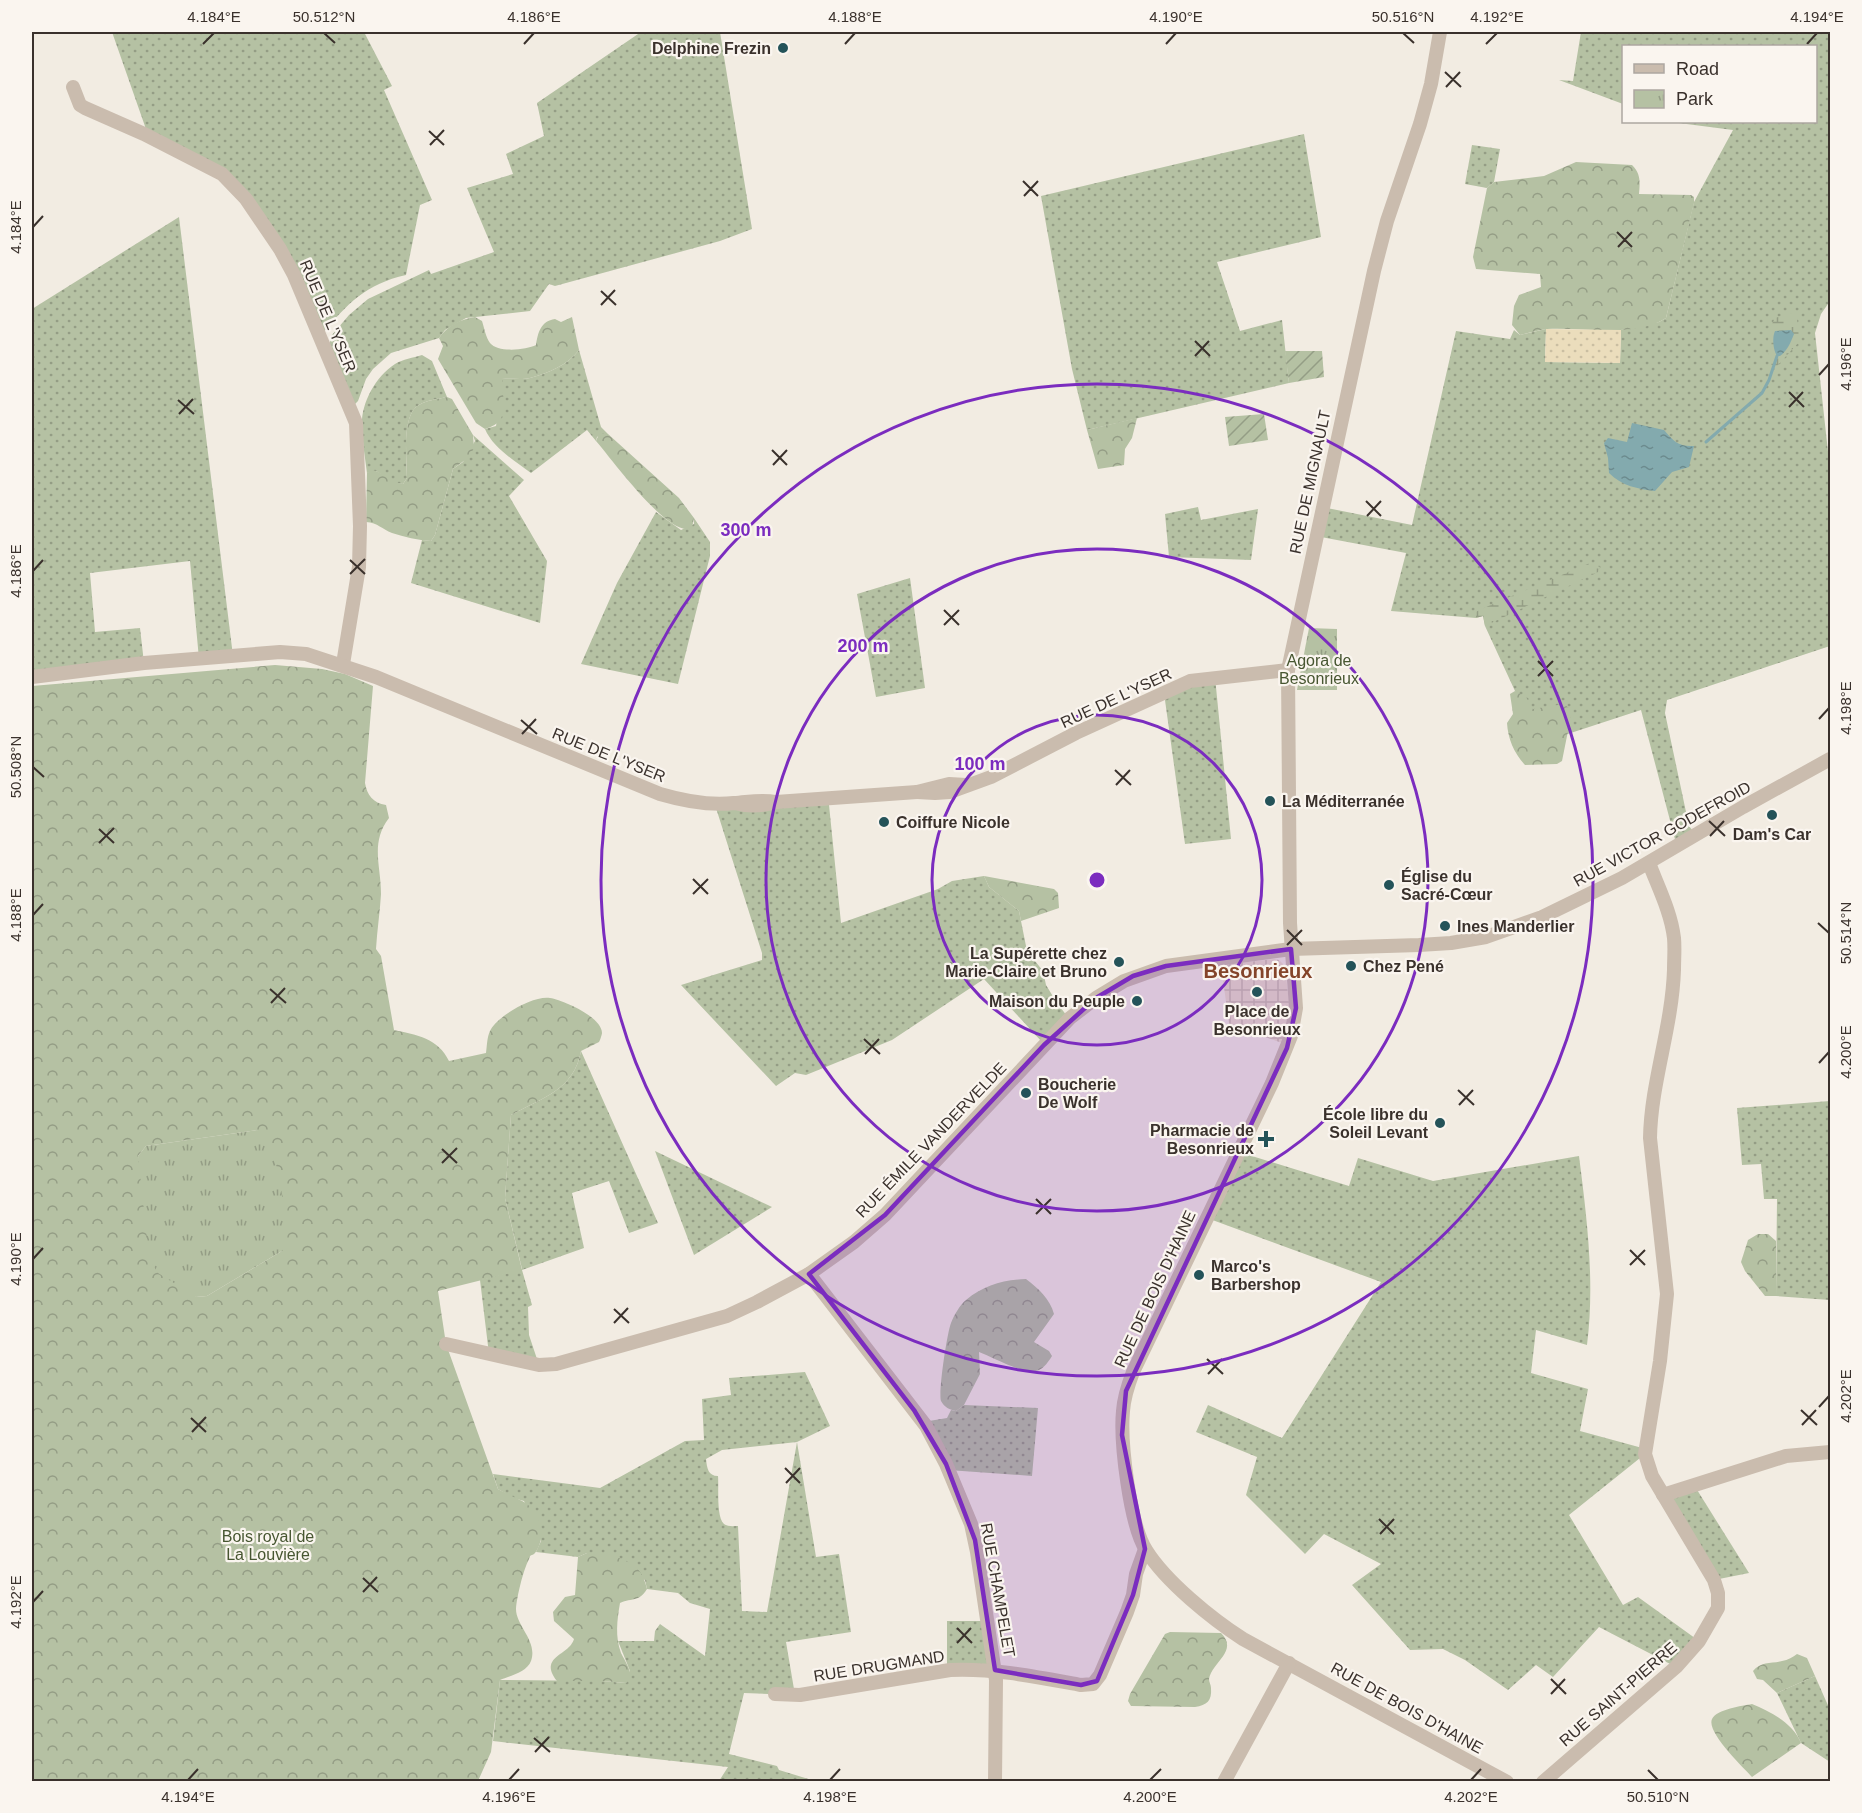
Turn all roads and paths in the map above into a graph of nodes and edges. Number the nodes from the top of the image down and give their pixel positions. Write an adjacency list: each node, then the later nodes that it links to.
1 (1440, 32): 4 (street, RUE DE MIGNAULT)
2 (73, 87): 3 (street, RUE DE L'YSER)
3 (343, 664): 4 (street, RUE DE L'YSER); 5 (street, RUE DE L'YSER)
4 (1288, 670): 8 (street, RUE DE MIGNAULT)
5 (32, 677)
6 (1830, 759): 7 (street, RUE VICTOR GODEFROID)
7 (1649, 863): 8 (street, RUE VICTOR GODEFROID); 12 (street, RUE SAINT-PIERRE)
8 (1291, 949): 9 (street, RUE ÉMILE VANDERVELDE); 13 (street, RUE DE BOIS D'HAINE)
9 (809, 1274): 10 (street, RUE ÉMILE VANDERVELDE); 15 (street, RUE CHAMPELET)
10 (446, 1344)
11 (1830, 1452): 12 (street)
12 (1663, 1495): 20 (street, RUE SAINT-PIERRE)
13 (1145, 1550): 14 (street, RUE DE BOIS D'HAINE); 15 (street, RUE DRUGMAND)
14 (1289, 1663): 18 (street); 19 (street, RUE DE BOIS D'HAINE)
15 (995, 1670): 16 (street, RUE DRUGMAND); 17 (street, RUE CHAMPELET)
16 (775, 1694)
17 (995, 1782)
18 (1224, 1782)
19 (1507, 1782)
20 (1543, 1782)

